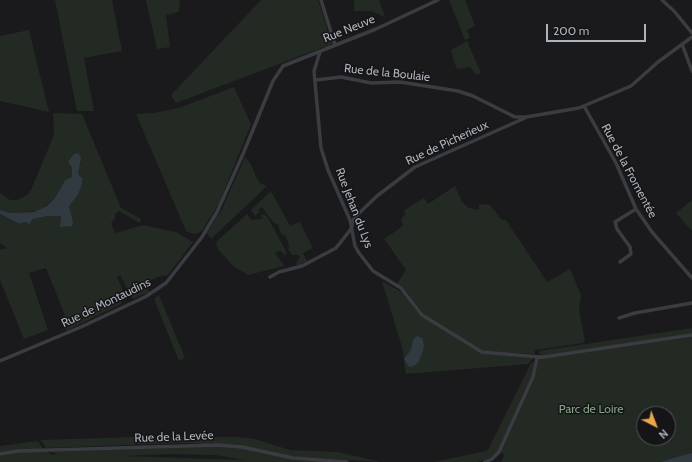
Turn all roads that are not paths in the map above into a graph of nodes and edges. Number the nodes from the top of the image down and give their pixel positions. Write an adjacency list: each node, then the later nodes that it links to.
1 (321, 0): 6 (street)
2 (438, 0): 6 (street, Rue Neuve)
3 (662, 0): 4 (street)
4 (692, 33)
5 (692, 37): 7 (street, Rue de la Boulaie)
6 (335, 44): 8 (street, Rue Neuve)
7 (682, 44): 9 (street); 11 (street, Rue de la Boulaie)
8 (320, 52): 10 (street, Rue Jehan du Lys); 17 (street, Rue Neuve)
9 (692, 71)
10 (316, 80): 12 (street, Rue de la Boulaie); 16 (street, Rue Jehan du Lys)
11 (584, 106): 13 (street, Rue de la Boulaie); 15 (street, Rue de la Fromentée)
12 (514, 116): 13 (street, Rue de la Boulaie); 14 (street)
13 (526, 117): 14 (street, Rue de Picherieux)
14 (514, 124): 16 (street, Rue de Picherieux)
15 (636, 209): 18 (street); 20 (street, Rue de la Fromentée)
16 (351, 229): 19 (street, Rue de Picherieux); 24 (street, Rue Jehan du Lys)
17 (202, 237): 25 (street, Rue de Montaudins)
18 (620, 262)
19 (270, 277)
20 (692, 278)
21 (692, 303): 22 (street)
22 (619, 318)
23 (692, 335): 24 (street, Rue Jehan du Lys)
24 (540, 357): 28 (street)
25 (0, 361)
26 (0, 454): 27 (street, Rue de la Levée)
27 (347, 462)
28 (485, 462)

